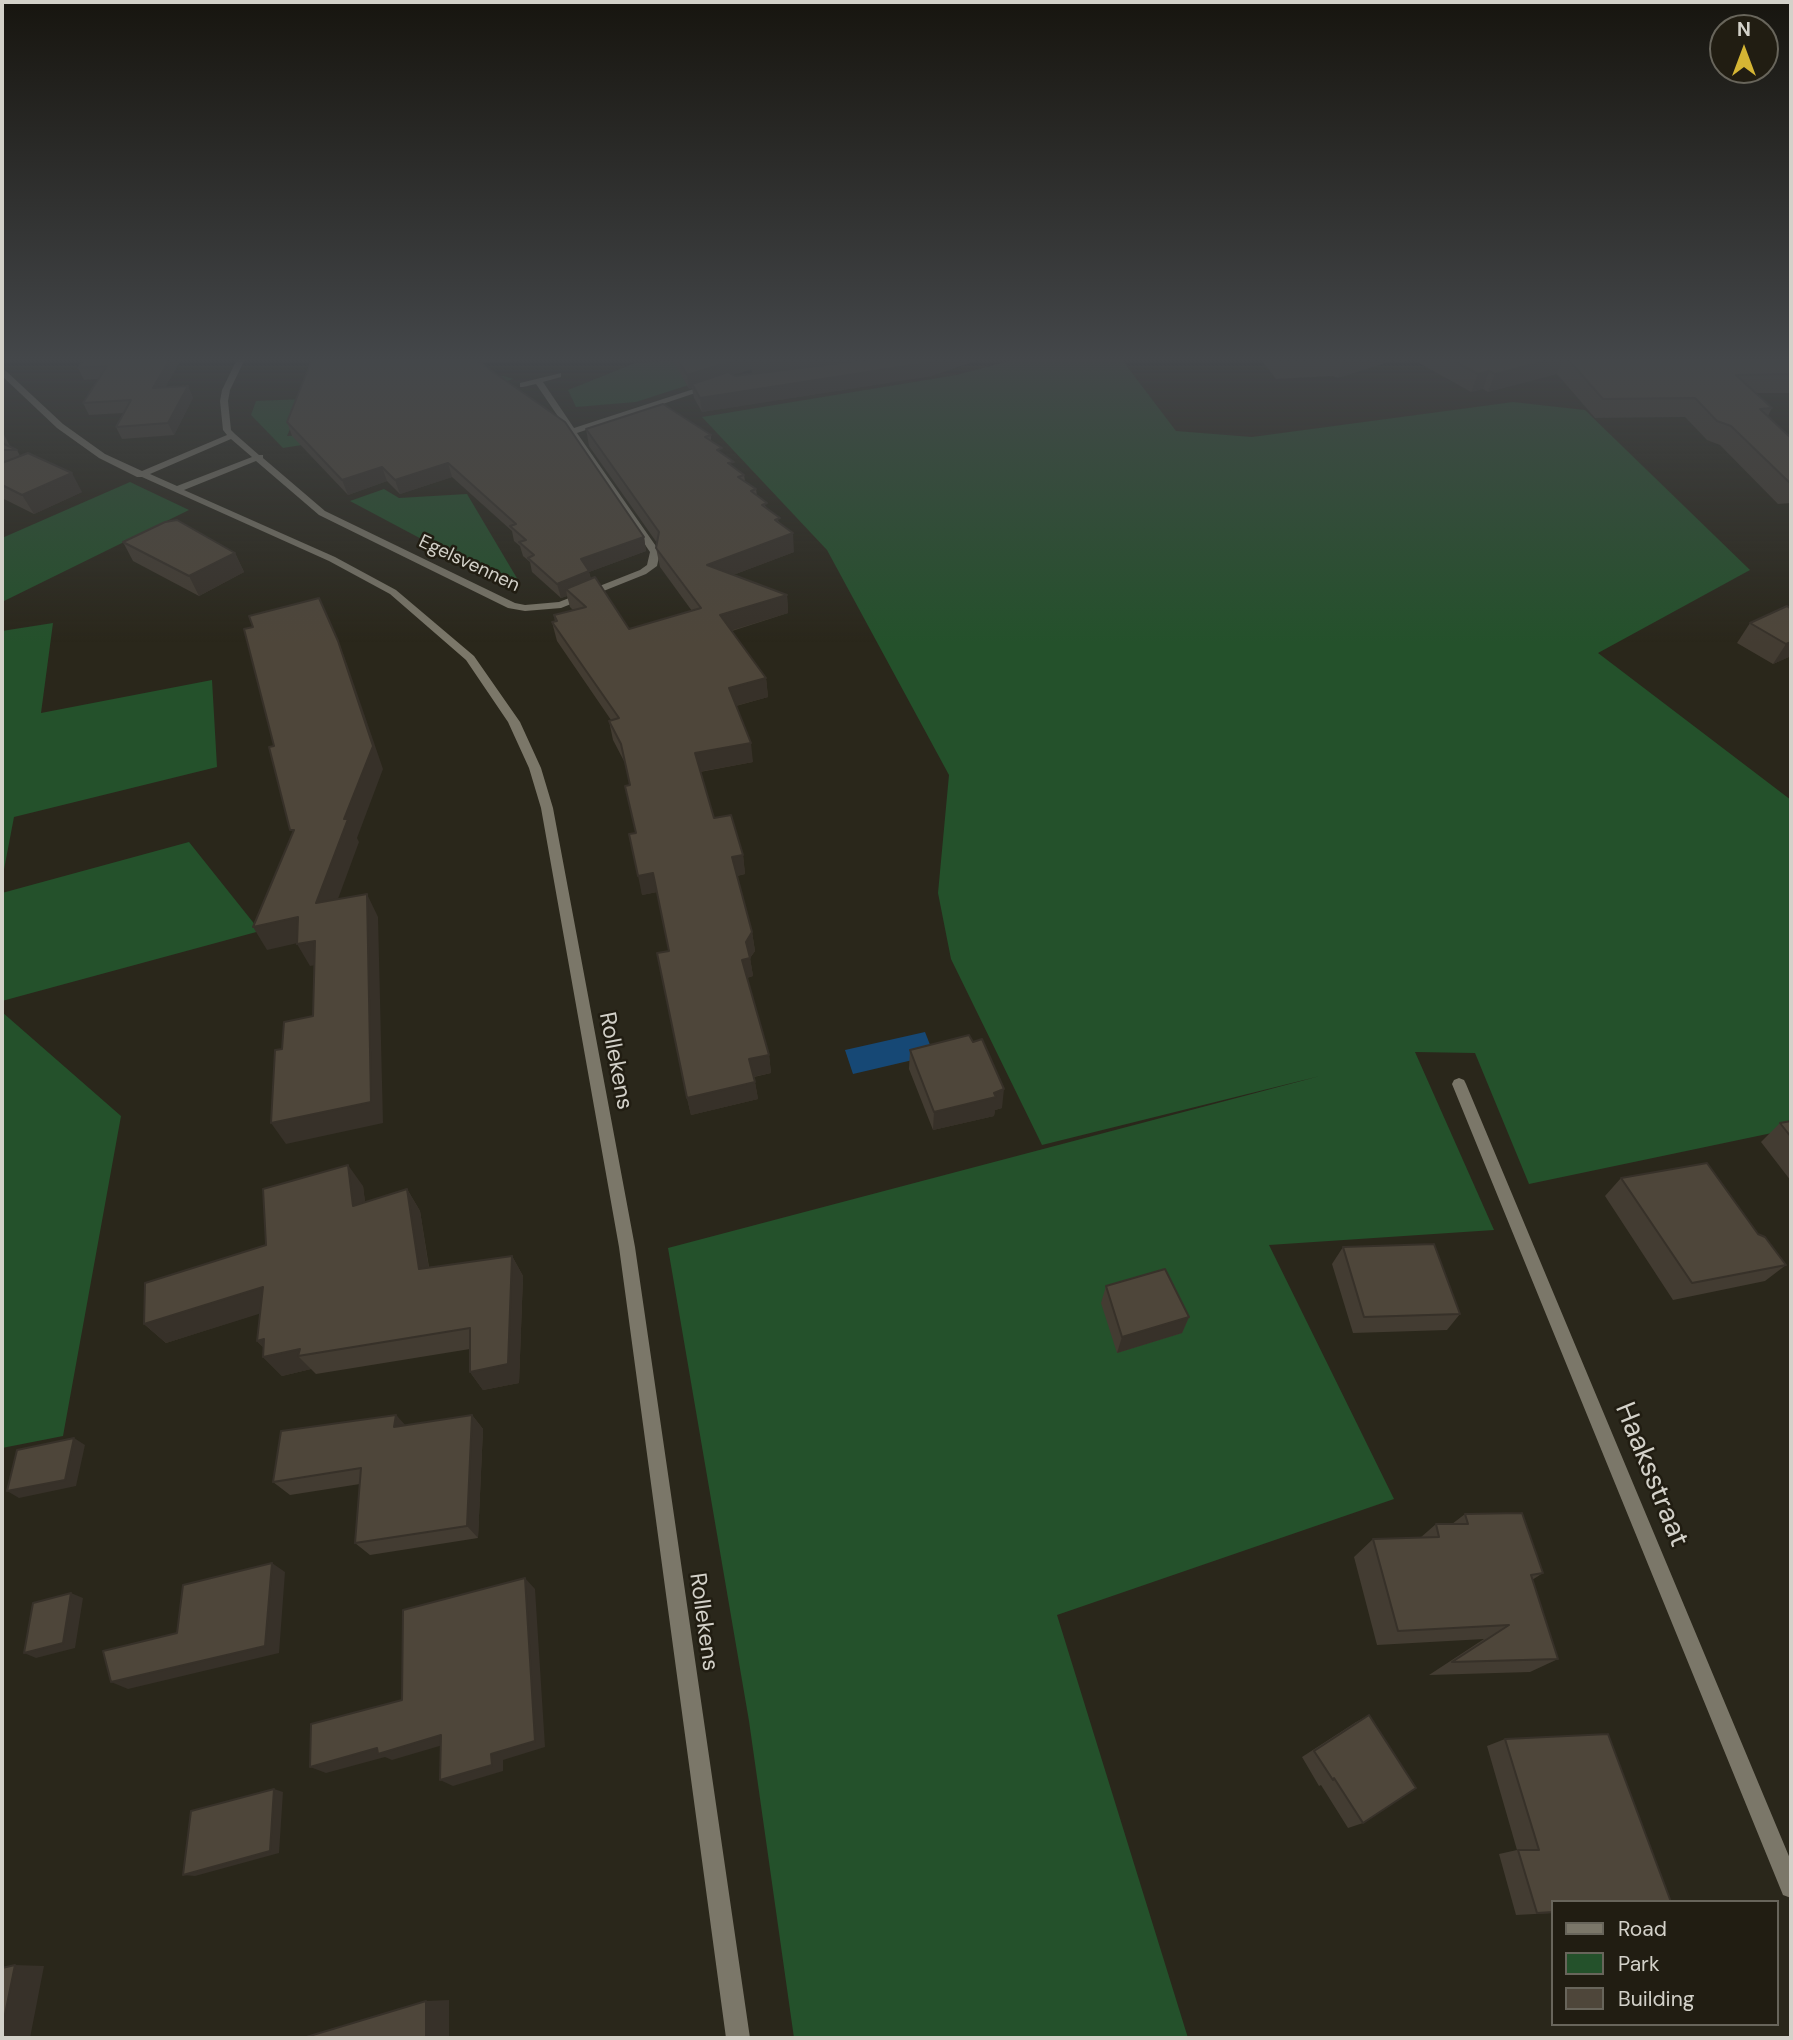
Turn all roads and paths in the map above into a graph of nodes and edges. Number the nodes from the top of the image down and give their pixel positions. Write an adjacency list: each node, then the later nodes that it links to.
1 (97, 452): 6 (street, Rollekens)
2 (194, 452): 6 (street)
3 (254, 452): 5 (street, Egelsvennen)
4 (588, 452): 5 (street, Egelsvennen)
5 (260, 457): 7 (street)
6 (140, 475): 7 (street, Rollekens)
7 (175, 490): 10 (street, Rollekens)
8 (1460, 1084): 9 (street, Haaksstraat)
9 (1791, 1887)
10 (738, 2038)

